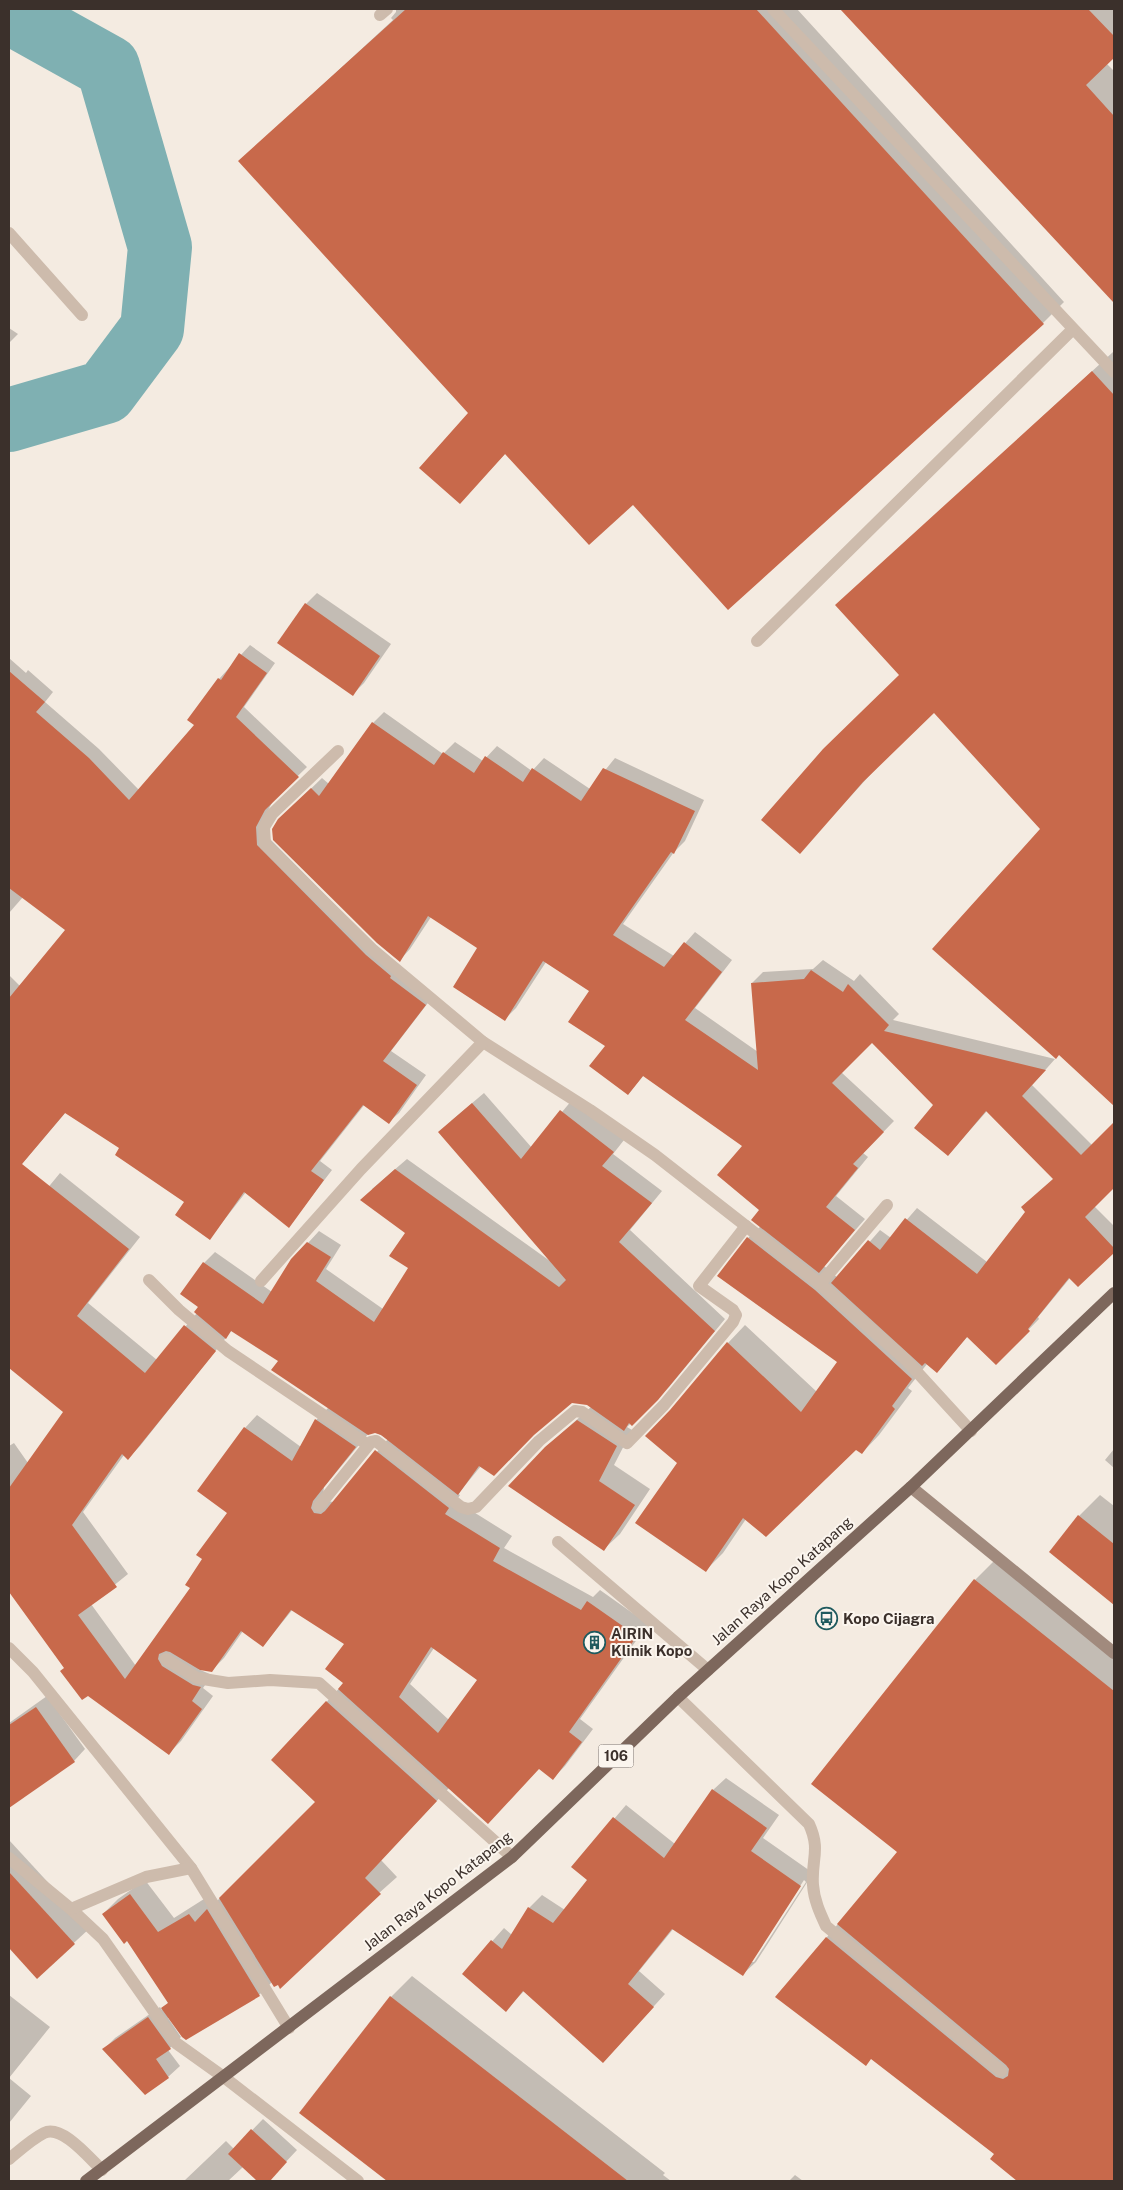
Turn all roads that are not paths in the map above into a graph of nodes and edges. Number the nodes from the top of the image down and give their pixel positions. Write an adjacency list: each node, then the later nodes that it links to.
1 (773, 9): 4 (street)
2 (9, 233): 3 (street)
3 (82, 315)
4 (1072, 330): 5 (street); 6 (street)
5 (1114, 372)
6 (757, 641)
7 (338, 751): 8 (street)
8 (484, 1042): 10 (street); 12 (street)
9 (887, 1205): 13 (street)
10 (746, 1226): 13 (street); 16 (street)
11 (149, 1280): 16 (street)
12 (261, 1281)
13 (820, 1284): 15 (street)
14 (1114, 1292): 15 (main road, Jalan Raya Kopo Katapang / 106)
15 (971, 1431): 17 (main road, Jalan Raya Kopo Katapang / 106)
16 (368, 1445): 18 (street)
17 (911, 1487): 21 (street); 23 (main road, Jalan Raya Kopo Katapang / 106)
18 (319, 1506)
19 (558, 1542): 23 (street)
20 (9, 1648): 27 (street)
21 (1114, 1653)
22 (166, 1659): 25 (street)
23 (708, 1670): 24 (main road, Jalan Raya Kopo Katapang / 106)
24 (678, 1697): 25 (main road, Jalan Raya Kopo Katapang / 106); 30 (street)
25 (512, 1857): 29 (main road, Jalan Raya Kopo Katapang / 106)
26 (9, 1858): 28 (street)
27 (191, 1868): 28 (street); 29 (street)
28 (72, 1910): 31 (street)
29 (289, 2028): 31 (main road, Jalan Raya Kopo Katapang / 106)
30 (1001, 2071)
31 (225, 2078): 33 (main road, Jalan Raya Kopo Katapang / 106); 35 (street)
32 (9, 2159): 33 (street)
33 (102, 2170): 34 (main road, Jalan Raya Kopo Katapang / 106)
34 (86, 2181)
35 (358, 2181)

